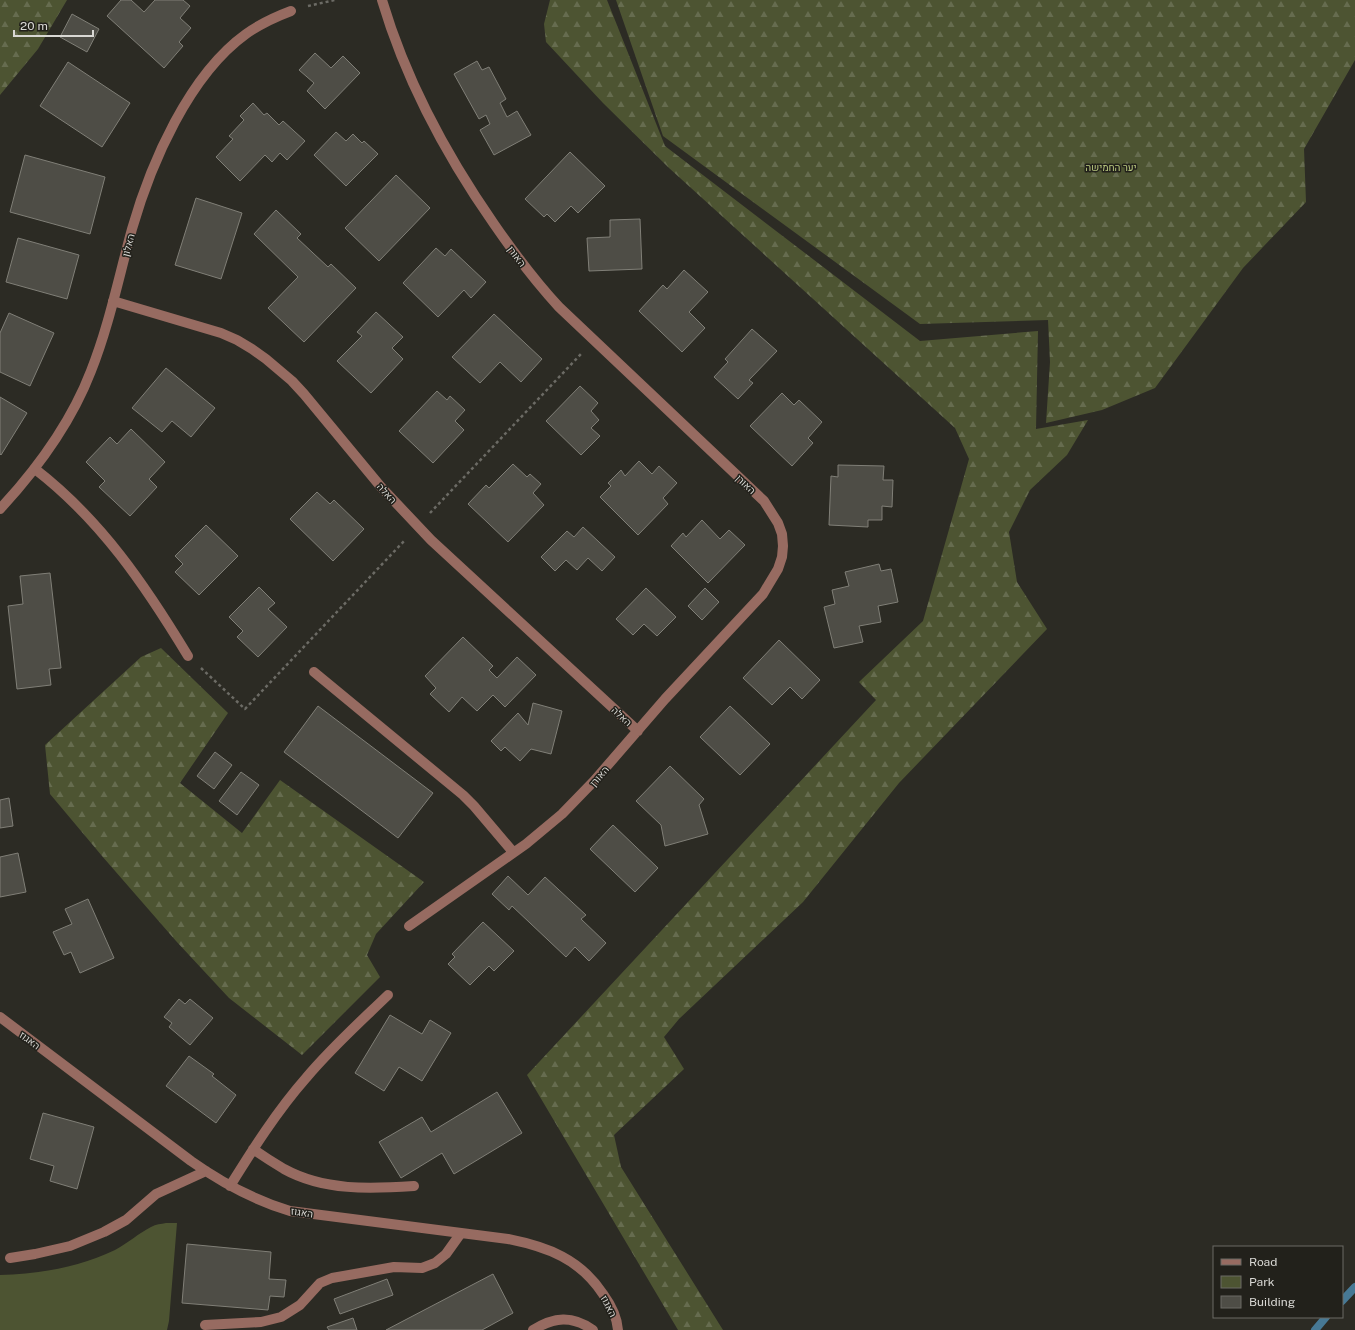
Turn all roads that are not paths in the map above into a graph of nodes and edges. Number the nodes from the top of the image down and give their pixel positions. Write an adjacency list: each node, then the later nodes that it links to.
1 (382, 0): 8 (street, האורן)
2 (291, 11): 3 (street, האלון)
3 (113, 301): 4 (street, האלון); 8 (street, האלה)
4 (35, 468): 5 (street, האלון); 6 (street)
5 (0, 509)
6 (188, 656)
7 (314, 672): 9 (street)
8 (638, 731): 9 (street, האורן)
9 (514, 852): 10 (street, האורן)
10 (409, 926)
11 (388, 995): 13 (street)
12 (0, 1017): 14 (street, האגוז)
13 (253, 1149): 15 (street); 16 (street)
14 (206, 1171): 15 (street, האגוז); 18 (street)
15 (230, 1186): 17 (street, האגוז)
16 (414, 1186)
17 (461, 1232): 19 (street); 22 (street, האגוז)
18 (10, 1258)
19 (205, 1325)
20 (533, 1330): 21 (street)
21 (593, 1330)
22 (618, 1330)

